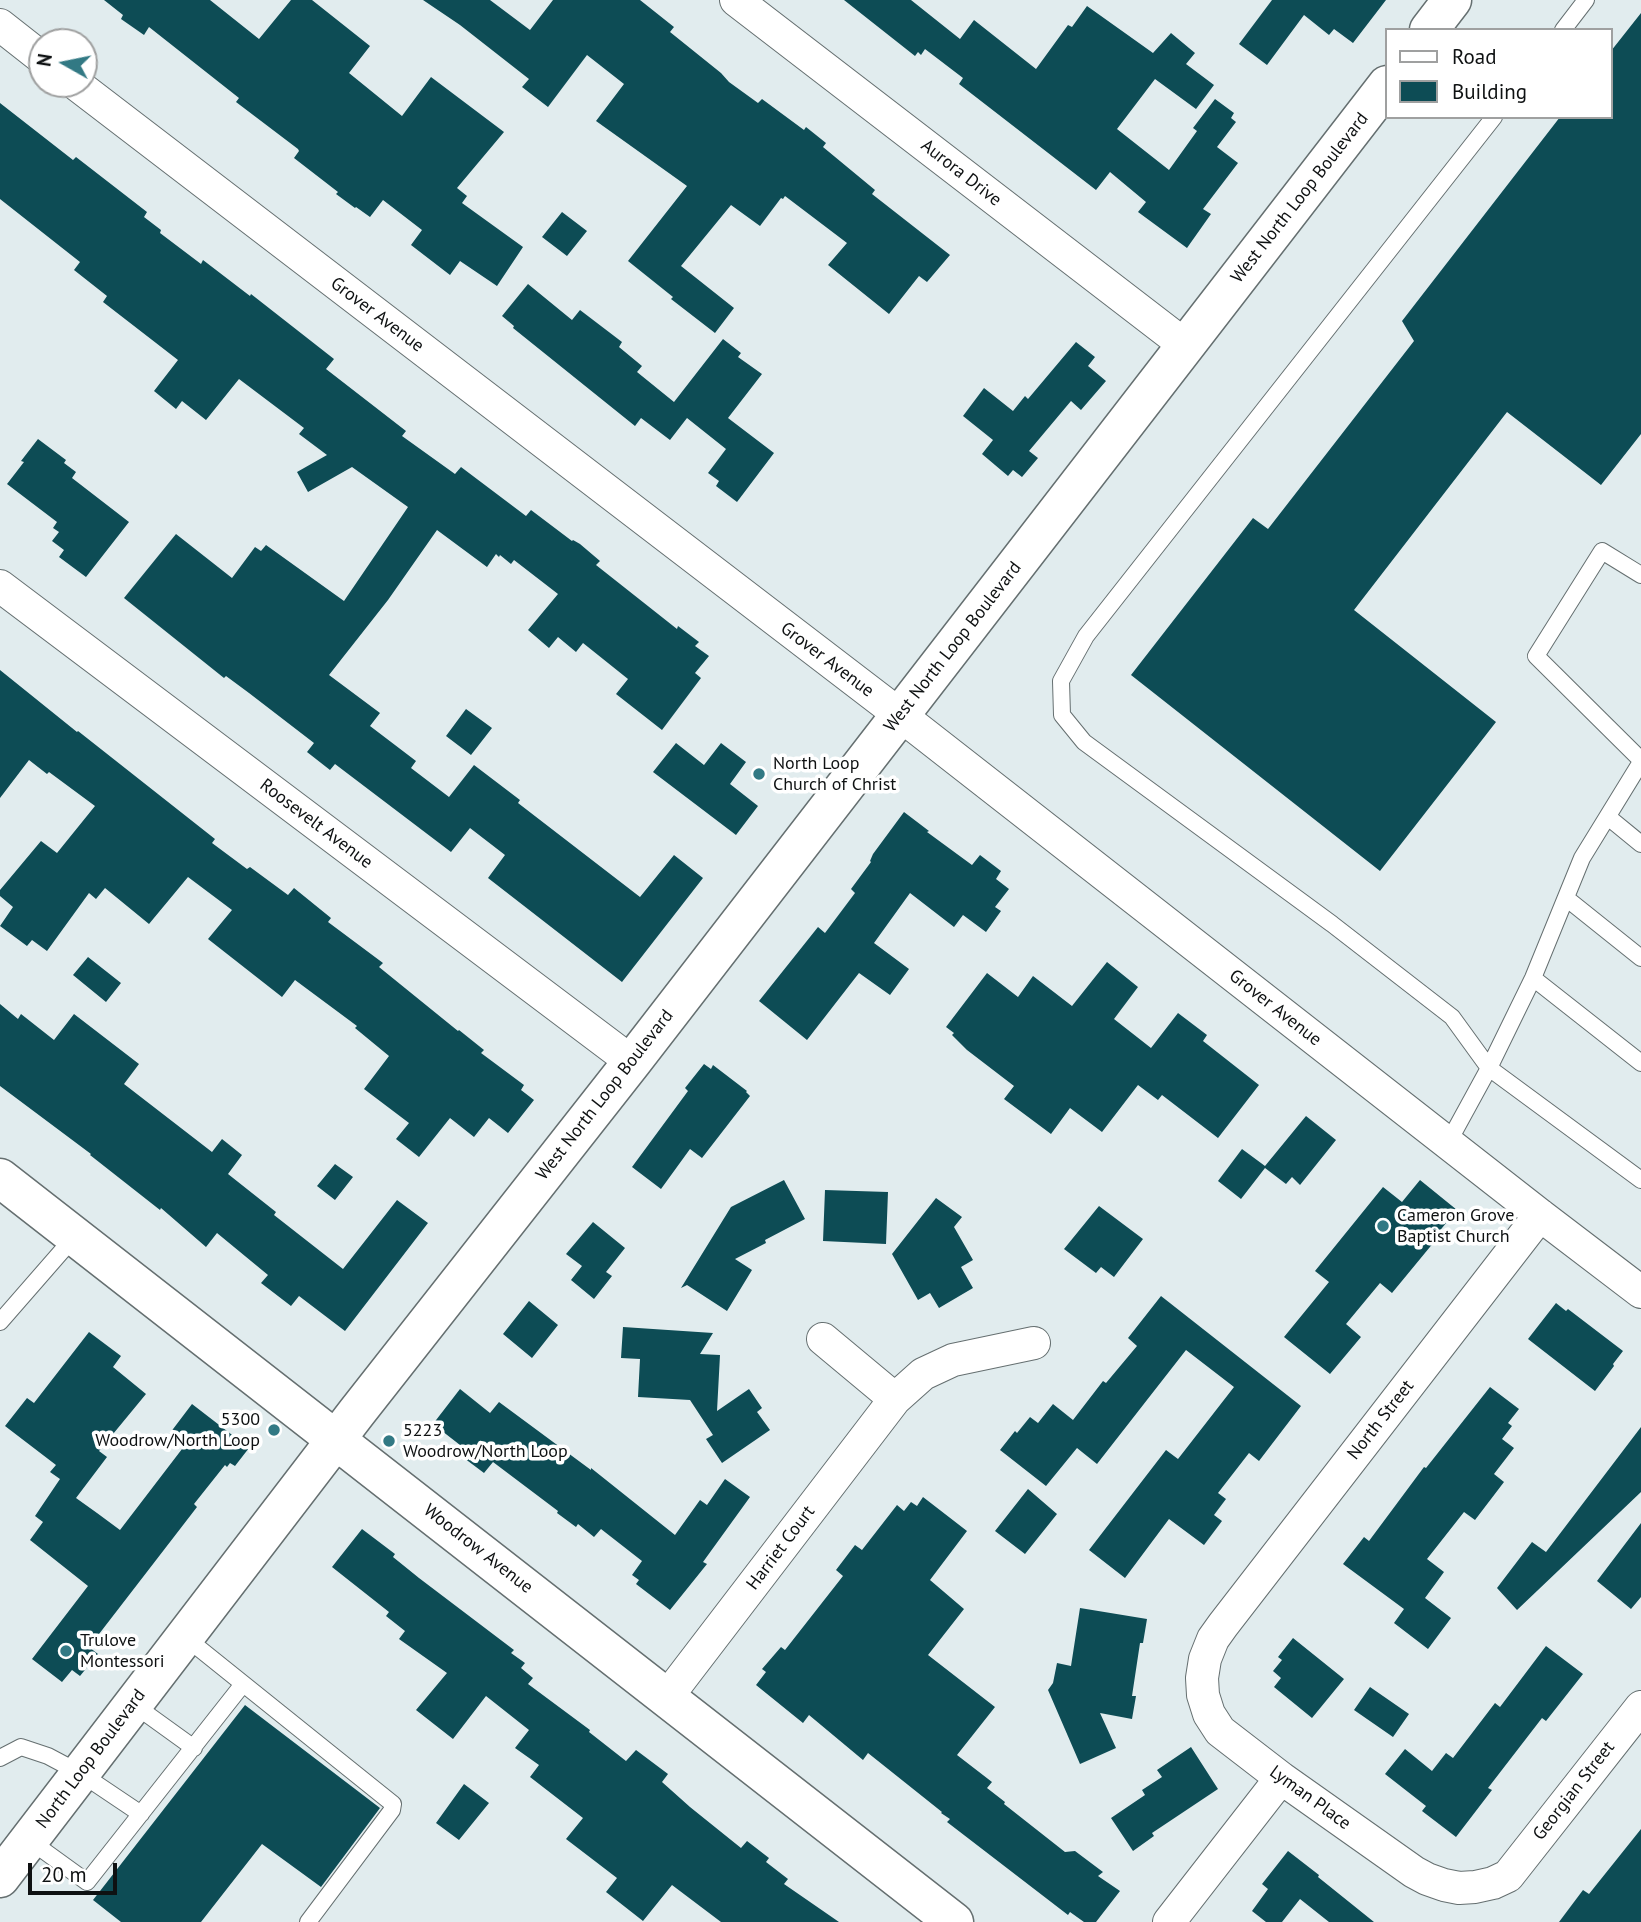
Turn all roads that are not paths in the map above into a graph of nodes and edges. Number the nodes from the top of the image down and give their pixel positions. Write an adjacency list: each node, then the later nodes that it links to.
1 (736, 0): 11 (street, Aurora Drive)
2 (1452, 0): 5 (street)
3 (1586, 0): 6 (lane)
4 (0, 25): 7 (street)
5 (1431, 28)
6 (1565, 28)
7 (28, 47)
8 (1386, 86): 11 (street, West North Loop Boulevard)
9 (94, 98): 14 (street, Grover Avenue)
10 (1492, 119): 23 (lane)
11 (1186, 346): 14 (street, West North Loop Boulevard)
12 (1641, 575): 15 (lane)
13 (0, 586): 21 (street, Roosevelt Avenue)
14 (900, 715): 21 (street, West North Loop Boulevard); 24 (street, Grover Avenue)
15 (1641, 761): 16 (lane)
16 (1608, 817): 17 (lane); 18 (lane)
17 (1641, 844)
18 (1566, 898): 19 (lane); 20 (lane)
19 (1641, 958)
20 (1533, 978): 22 (lane); 23 (lane)
21 (632, 1062): 34 (street, West North Loop Boulevard)
22 (1641, 1063)
23 (1489, 1068): 24 (lane); 26 (lane)
24 (1448, 1143): 27 (street, Grover Avenue)
25 (0, 1178): 28 (street, Woodrow Avenue)
26 (1641, 1181)
27 (1540, 1215): 29 (street, Grover Avenue); 35 (street, North Street)
28 (75, 1236): 30 (lane); 34 (street, Woodrow Avenue)
29 (1641, 1292)
30 (0, 1322)
31 (823, 1339): 33 (street)
32 (1034, 1343): 33 (street, Harriet Court)
33 (895, 1399): 38 (street, Harriet Court)
34 (336, 1439): 36 (street, North Loop Boulevard); 38 (street, Woodrow Avenue)
35 (1223, 1625): 44 (street, Lyman Place)
36 (185, 1637): 37 (lane); 39 (street, North Loop Boulevard)
37 (243, 1684): 41 (lane); 48 (lane)
38 (667, 1697): 49 (street, Woodrow Avenue)
39 (133, 1704): 41 (lane); 43 (street, North Loop Boulevard)
40 (1641, 1707): 47 (street, Georgian Street)
41 (194, 1748): 45 (lane)
42 (0, 1758): 43 (lane)
43 (80, 1773): 45 (lane); 46 (street, North Loop Boulevard)
44 (1281, 1778): 47 (street, Lyman Place); 50 (street)
45 (141, 1814): 46 (lane)
46 (10, 1857)
47 (1508, 1876)
48 (308, 1922)
49 (954, 1922)
50 (1169, 1922)

